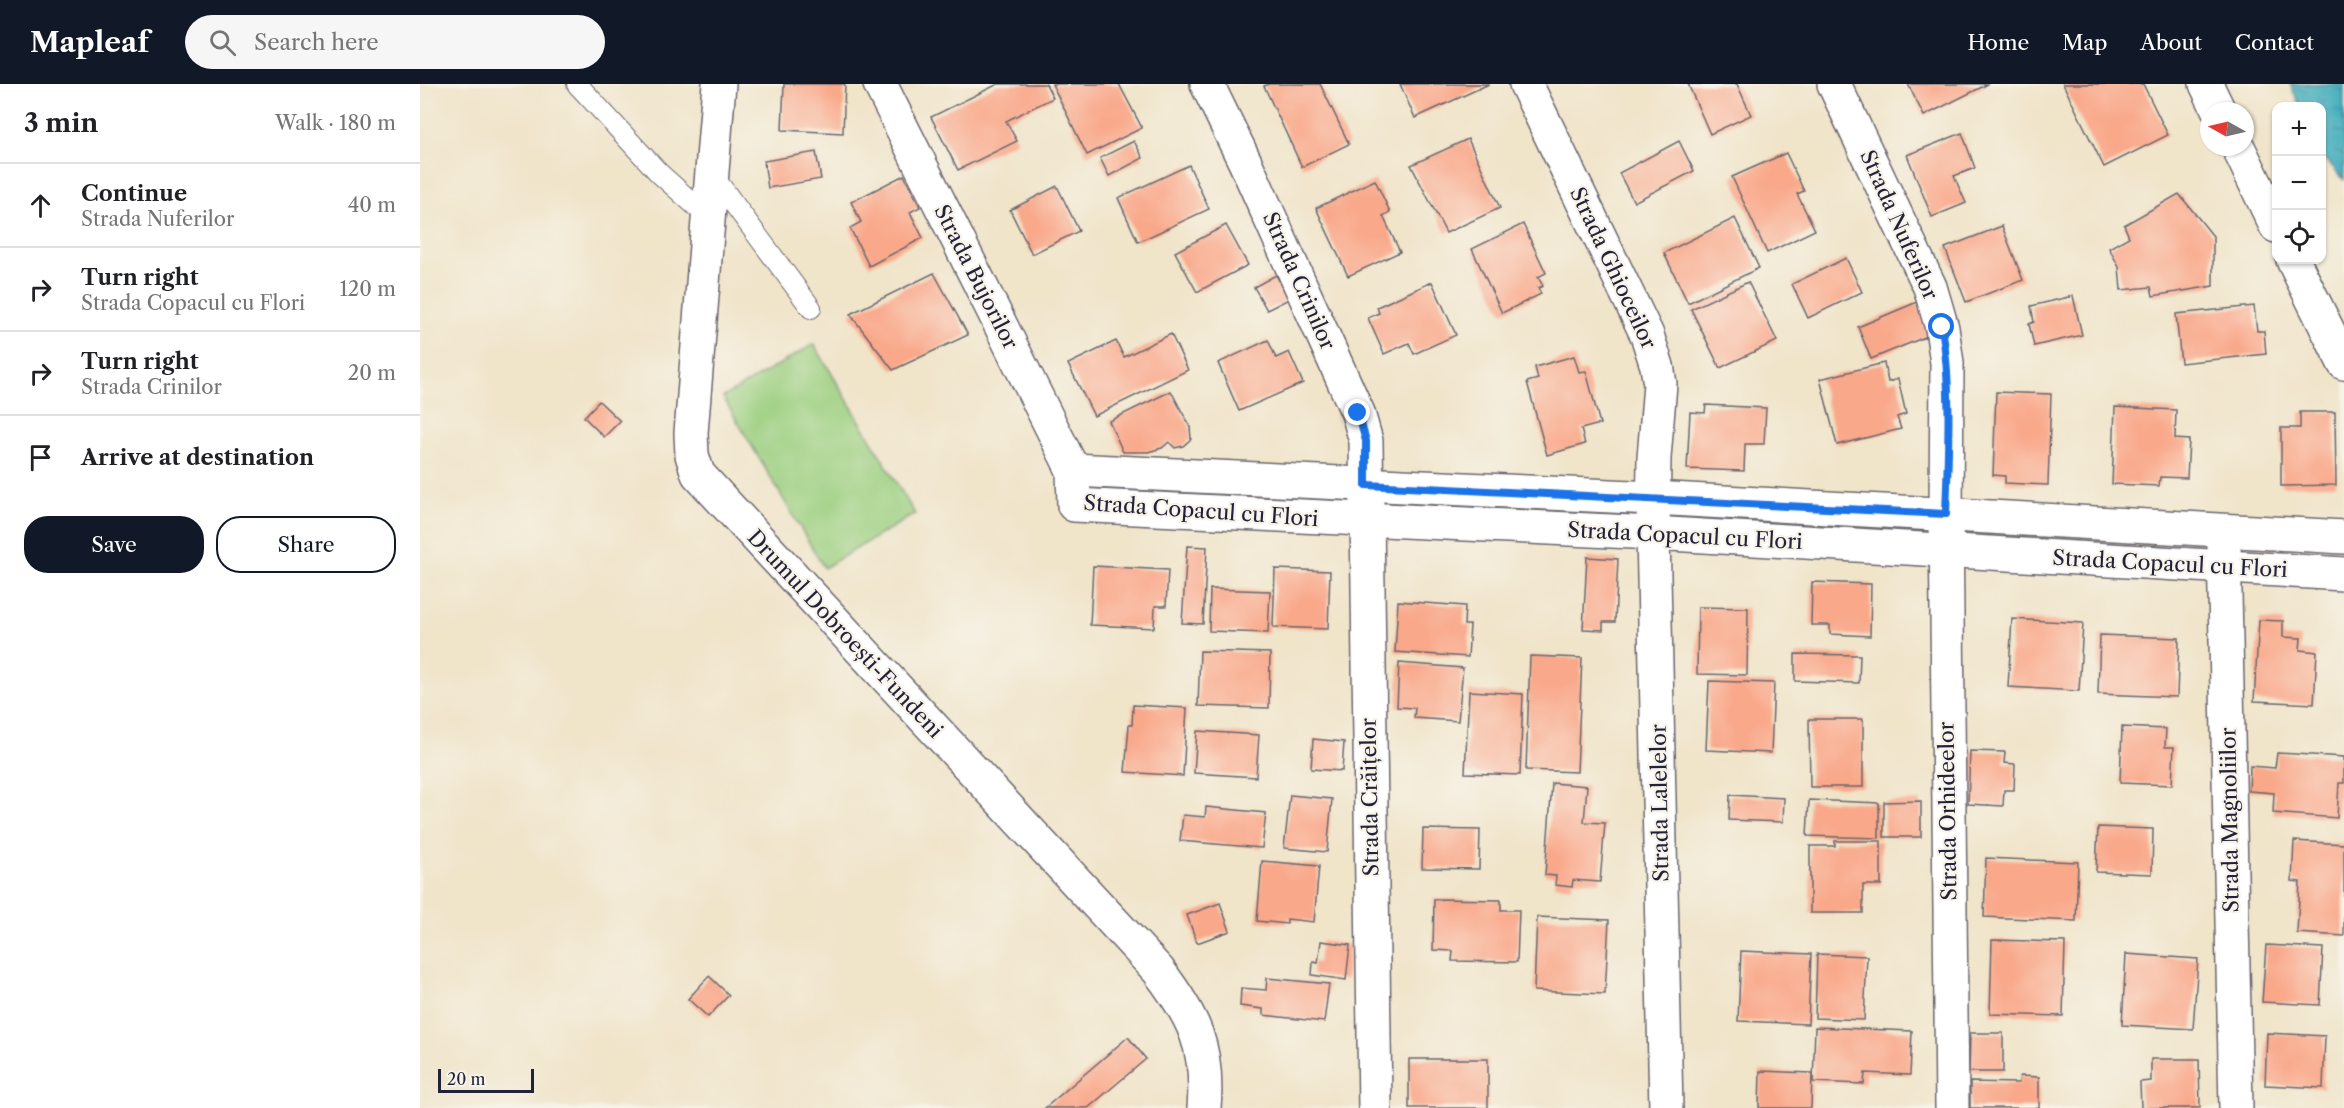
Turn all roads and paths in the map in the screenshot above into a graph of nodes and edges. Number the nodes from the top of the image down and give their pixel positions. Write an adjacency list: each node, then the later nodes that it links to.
1 (577, 84): 11 (lane)
2 (719, 84): 10 (street, Drumul Dobroești-Fundeni)
3 (880, 84): 16 (street, Strada Bujorilor)
4 (1207, 84): 17 (street, Strada Crinilor)
5 (1526, 84): 18 (street, Strada Ghioceilor)
6 (1834, 84): 19 (street, Strada Nuferilor)
7 (2206, 84): 8 (street)
8 (2215, 102)
9 (2242, 156): 12 (street)
10 (711, 173): 11 (street, Drumul Dobroești-Fundeni); 14 (lane)
11 (707, 216): 27 (street, Drumul Dobroești-Fundeni)
12 (2272, 216)
13 (2295, 264): 15 (street)
14 (811, 308)
15 (2344, 363)
16 (1073, 470): 17 (street, Strada Copacul cu Flori); 20 (street, Strada Copacul cu Flori)
17 (1366, 485): 18 (street, Strada Copacul cu Flori); 20 (street, Strada Crăițelor)
18 (1653, 498): 19 (street, Strada Copacul cu Flori); 22 (street, Strada Lalelelor)
19 (1946, 514): 21 (street, Strada Copacul cu Flori); 24 (street, Strada Orhideelor)
20 (1366, 521): 22 (street, Strada Copacul cu Flori); 28 (street, Strada Crăițelor)
21 (2224, 532): 23 (street, Strada Copacul cu Flori); 25 (street, Strada Magnoliilor)
22 (1653, 533): 24 (street, Strada Copacul cu Flori); 29 (street, Strada Lalelelor)
23 (2344, 537)
24 (1946, 551): 25 (street, Strada Copacul cu Flori); 30 (street, Strada Orhideelor)
25 (2225, 567): 26 (street, Strada Copacul cu Flori); 31 (street, Strada Magnoliilor)
26 (2344, 574)
27 (1204, 1108)
28 (1375, 1108)
29 (1666, 1108)
30 (1952, 1108)
31 (2236, 1108)

